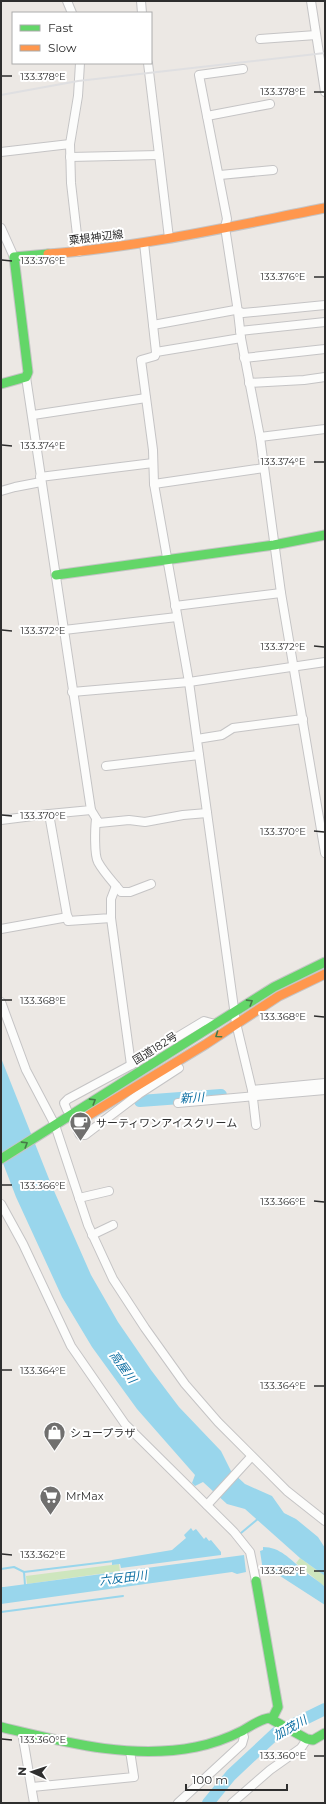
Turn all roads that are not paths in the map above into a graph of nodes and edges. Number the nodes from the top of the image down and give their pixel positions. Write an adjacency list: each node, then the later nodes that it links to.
1 (67, 1): 4 (street)
2 (140, 1): 5 (street)
3 (311, 1): 6 (street)
4 (72, 12)
5 (142, 12)
6 (316, 35): 7 (street); 11 (street)
7 (260, 39)
8 (80, 64): 14 (street)
9 (148, 64): 16 (street)
10 (244, 69): 13 (street)
11 (325, 92)
12 (270, 104): 13 (street)
13 (207, 116): 19 (street)
14 (70, 144): 15 (street); 17 (street)
15 (1, 152)
16 (159, 155): 17 (street); 23 (street)
17 (70, 157): 25 (street)
18 (273, 170): 19 (street)
19 (220, 175): 21 (street)
20 (325, 208): 21 (main road, 粟根神辺線)
21 (225, 227): 23 (main road, 粟根神辺線); 28 (street)
22 (1, 228): 26 (street)
23 (169, 238): 24 (main road, 粟根神辺線)
24 (144, 242): 25 (main road, 粟根神辺線); 30 (street)
25 (78, 252): 26 (main road, 粟根神辺線)
26 (14, 257): 35 (main road)
27 (325, 305): 28 (street)
28 (238, 312): 30 (street); 31 (street)
29 (325, 322): 31 (street)
30 (153, 325): 33 (street)
31 (240, 334): 33 (street); 34 (street)
32 (325, 349): 34 (street)
33 (156, 352): 39 (street)
34 (244, 358): 37 (street)
35 (26, 377): 38 (main road); 40 (street)
36 (325, 377): 37 (street)
37 (249, 383): 42 (street)
38 (1, 384)
39 (146, 398): 40 (street); 43 (street)
40 (33, 415): 45 (street)
41 (325, 429): 42 (street)
42 (260, 438): 44 (street)
43 (153, 462): 45 (street); 46 (street)
44 (264, 468): 46 (street); 49 (street)
45 (40, 479): 47 (street); 51 (street)
46 (154, 484): 50 (street)
47 (1, 489)
48 (325, 536): 49 (main road)
49 (274, 545): 50 (main road); 52 (street)
50 (168, 560): 51 (main road); 53 (street)
51 (56, 575): 55 (street)
52 (281, 593): 53 (street); 57 (street)
53 (175, 606): 54 (street)
54 (177, 617): 55 (street); 58 (street)
55 (64, 630): 59 (street)
56 (325, 662): 57 (street)
57 (294, 668): 58 (street); 60 (street)
58 (189, 682): 59 (street); 61 (street)
59 (72, 692): 64 (street)
60 (303, 719): 61 (street); 65 (street)
61 (197, 738): 62 (street)
62 (199, 756): 63 (street); 66 (street)
63 (106, 766)
64 (91, 810): 67 (street); 68 (street)
65 (321, 810): 70 (street)
66 (207, 812): 68 (street); 79 (street)
67 (49, 814): 69 (street); 73 (street)
68 (96, 819): 72 (street)
69 (1, 820)
70 (325, 853)
71 (151, 884): 72 (street)
72 (116, 886): 74 (street)
73 (68, 917): 74 (street); 75 (street)
74 (111, 918): 83 (street)
75 (1, 929)
76 (325, 962): 79 (main road, 国道182号, one-way to 76)
77 (325, 974): 80 (main road, 国道182号)
78 (1, 1002): 91 (street)
79 (235, 1012): 80 (street); 81 (main road, 国道182号)
80 (236, 1023): 82 (main road, 国道182号, one-way to 82); 86 (street)
81 (215, 1024): 83 (street); 91 (main road, 国道182号, one-way to 81)
82 (206, 1044): 90 (street); 91 (main road, 国道182号)
83 (131, 1065): 88 (street)
84 (325, 1083): 86 (street)
85 (325, 1090): 86 (street)
86 (252, 1094): 87 (street); 89 (street)
87 (178, 1103)
88 (66, 1110)
89 (256, 1125)
90 (78, 1131)
91 (53, 1132): 92 (main road, 国道182号, one-way to 91); 93 (main road, 国道182号); 95 (street)
92 (1, 1159)
93 (1, 1169)
94 (109, 1192): 95 (street)
95 (79, 1198): 98 (street)
96 (1, 1204): 100 (street)
97 (113, 1225): 98 (street)
98 (92, 1235): 99 (street)
99 (250, 1459): 100 (street); 101 (street)
100 (208, 1503): 102 (street)
101 (325, 1520)
102 (256, 1582): 103 (main road)
103 (273, 1719): 105 (main road); 108 (main road)
104 (1, 1726): 106 (main road)
105 (242, 1731): 109 (main road); 112 (street)
106 (22, 1732): 109 (main road); 110 (street)
107 (325, 1733): 108 (main road)
108 (306, 1739): 113 (street)
109 (130, 1751): 110 (street)
110 (32, 1787): 111 (street)
111 (34, 1803)
112 (178, 1803)
113 (232, 1803)

